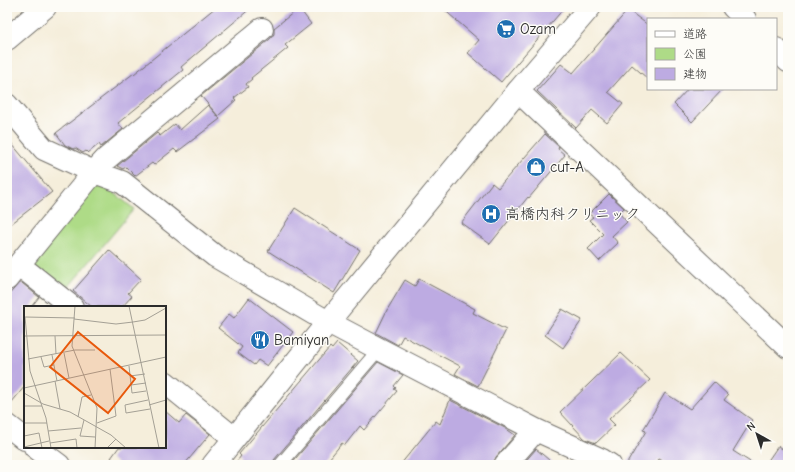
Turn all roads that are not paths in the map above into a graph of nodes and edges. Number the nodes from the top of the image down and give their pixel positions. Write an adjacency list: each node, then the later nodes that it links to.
1 (45, 7): 4 (street)
2 (590, 7): 7 (street)
3 (262, 29): 9 (street)
4 (7, 39)
5 (777, 50): 6 (street)
6 (788, 61)
7 (518, 91): 12 (street); 13 (street)
8 (7, 105): 9 (street)
9 (94, 172): 10 (street); 12 (street)
10 (13, 272): 11 (street)
11 (70, 306)
12 (328, 322): 14 (street); 17 (street)
13 (788, 347)
14 (378, 349): 16 (street); 21 (lane)
15 (166, 383): 17 (street)
16 (536, 430): 22 (street); 23 (street)
17 (234, 438): 20 (street)
18 (36, 448): 19 (street)
19 (59, 465)
20 (213, 465)
21 (280, 465)
22 (505, 465)
23 (610, 465)

